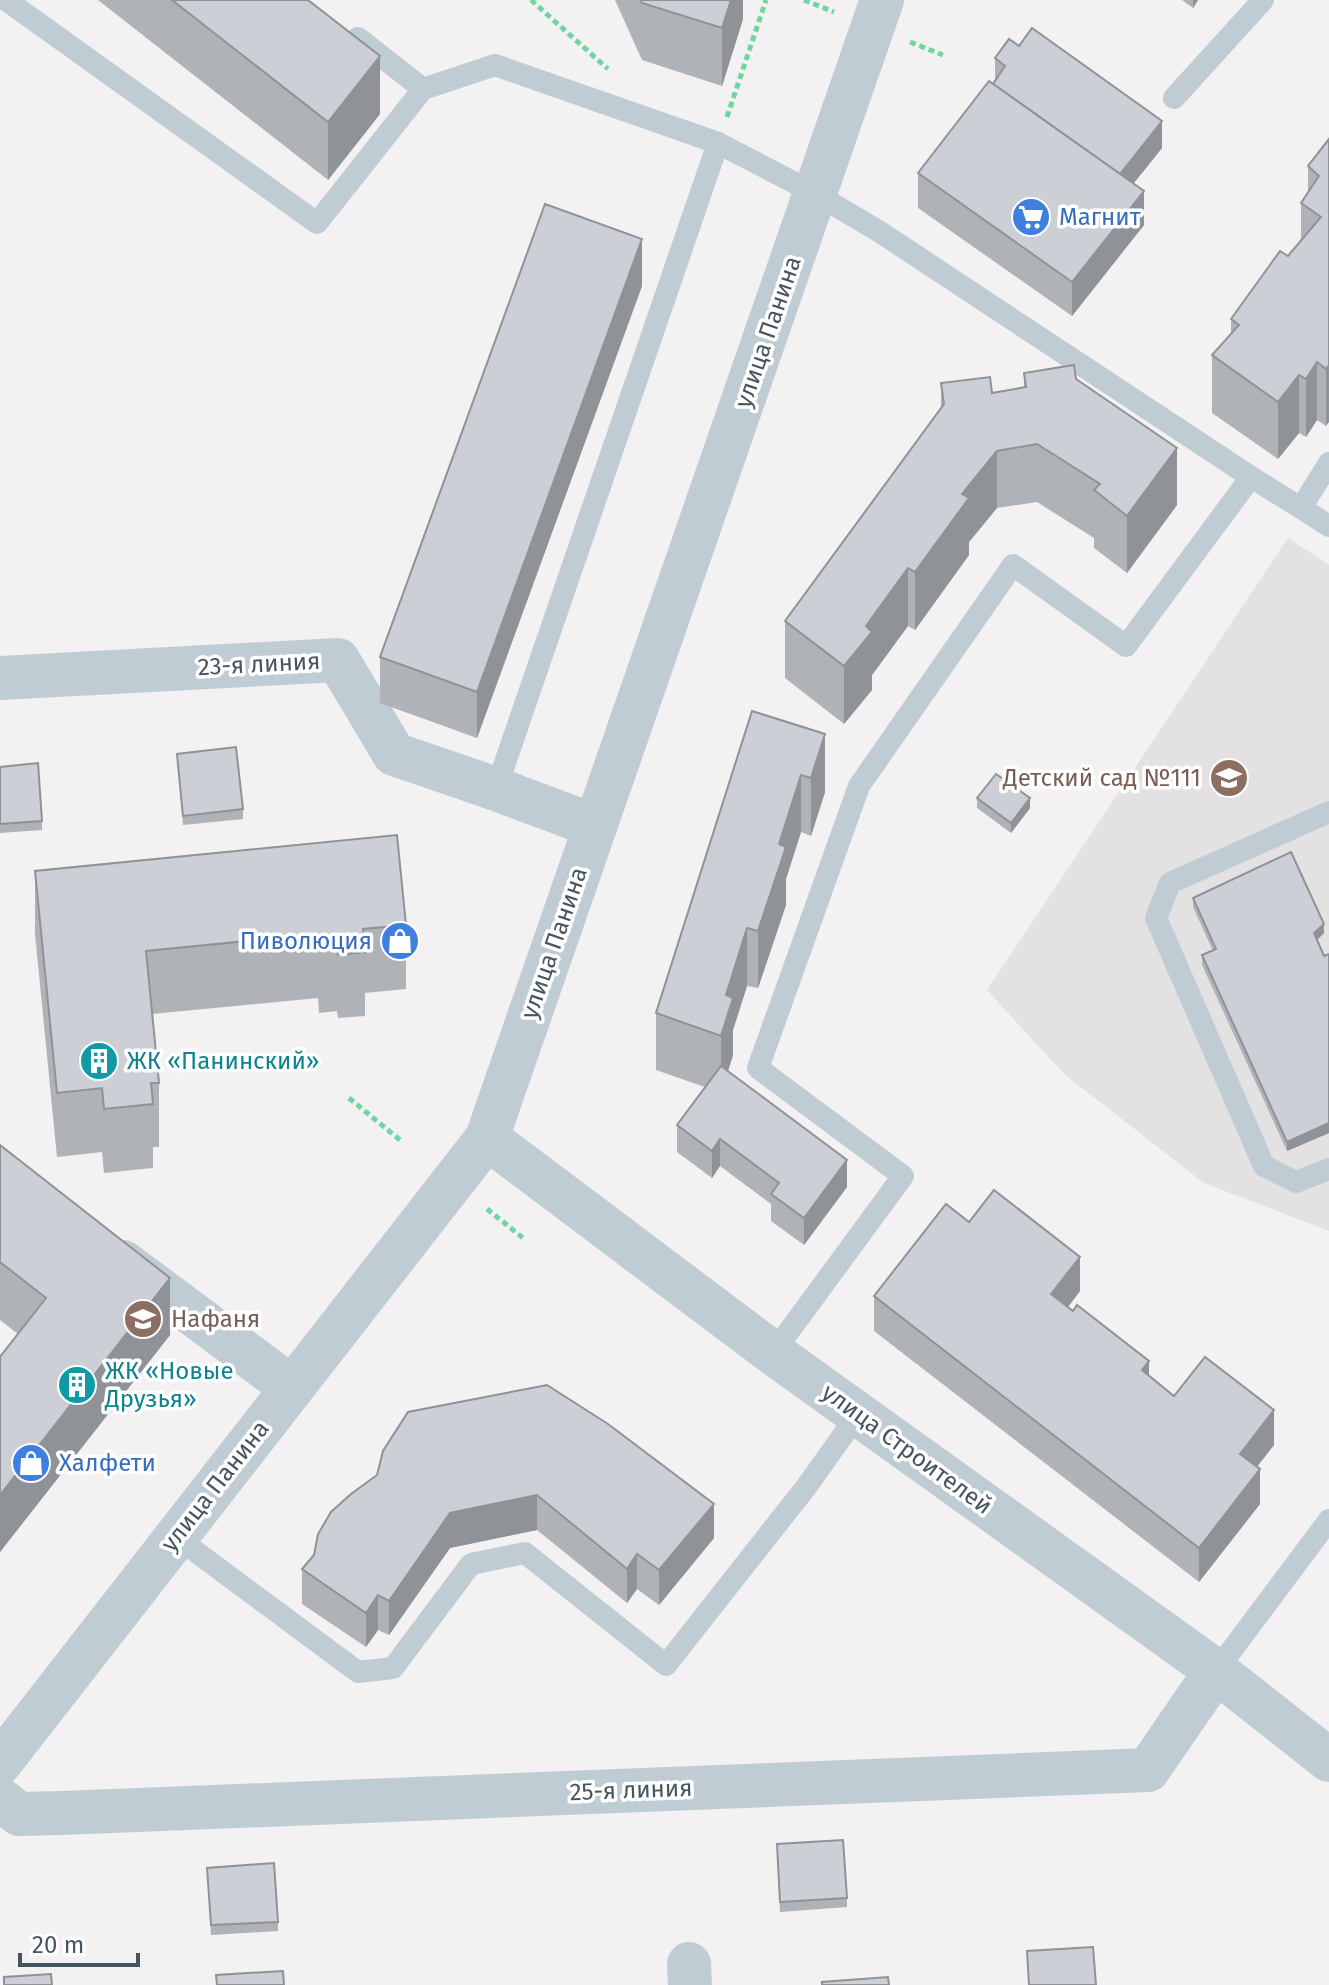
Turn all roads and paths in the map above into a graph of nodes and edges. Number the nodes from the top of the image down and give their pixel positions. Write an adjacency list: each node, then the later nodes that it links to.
1 (6, 0): 8 (lane)
2 (531, 0): 7 (path)
3 (766, 0): 10 (path)
4 (882, 0): 11 (street, улица Панина)
5 (1263, 0): 9 (lane)
6 (343, 27): 8 (lane)
7 (611, 72)
8 (423, 89): 10 (lane)
9 (1174, 98)
10 (718, 143): 11 (lane); 17 (lane)
11 (816, 194): 13 (lane); 19 (street, улица Панина)
12 (1329, 463): 14 (lane)
13 (1251, 477): 14 (lane); 27 (lane)
14 (1301, 508): 15 (lane)
15 (1329, 526)
16 (0, 678): 17 (street, 23-я линия)
17 (496, 789): 19 (street, 23-я линия)
18 (1329, 812): 23 (lane)
19 (595, 826): 21 (street, улица Панина)
20 (349, 1098): 22 (path)
21 (487, 1138): 27 (street, улица Строителей); 28 (street, улица Панина)
22 (400, 1140)
23 (1329, 1169)
24 (487, 1209): 25 (path)
25 (523, 1238)
26 (97, 1243): 28 (street)
27 (773, 1353): 29 (street, улица Строителей)
28 (291, 1387): 31 (street, улица Панина)
29 (858, 1414): 31 (lane); 32 (street, улица Строителей)
30 (1329, 1520): 32 (lane)
31 (176, 1537): 34 (street, улица Панина)
32 (1216, 1671): 33 (street, улица Строителей); 35 (street, 25-я линия)
33 (1329, 1760)
34 (0, 1763)
35 (0, 1799)

